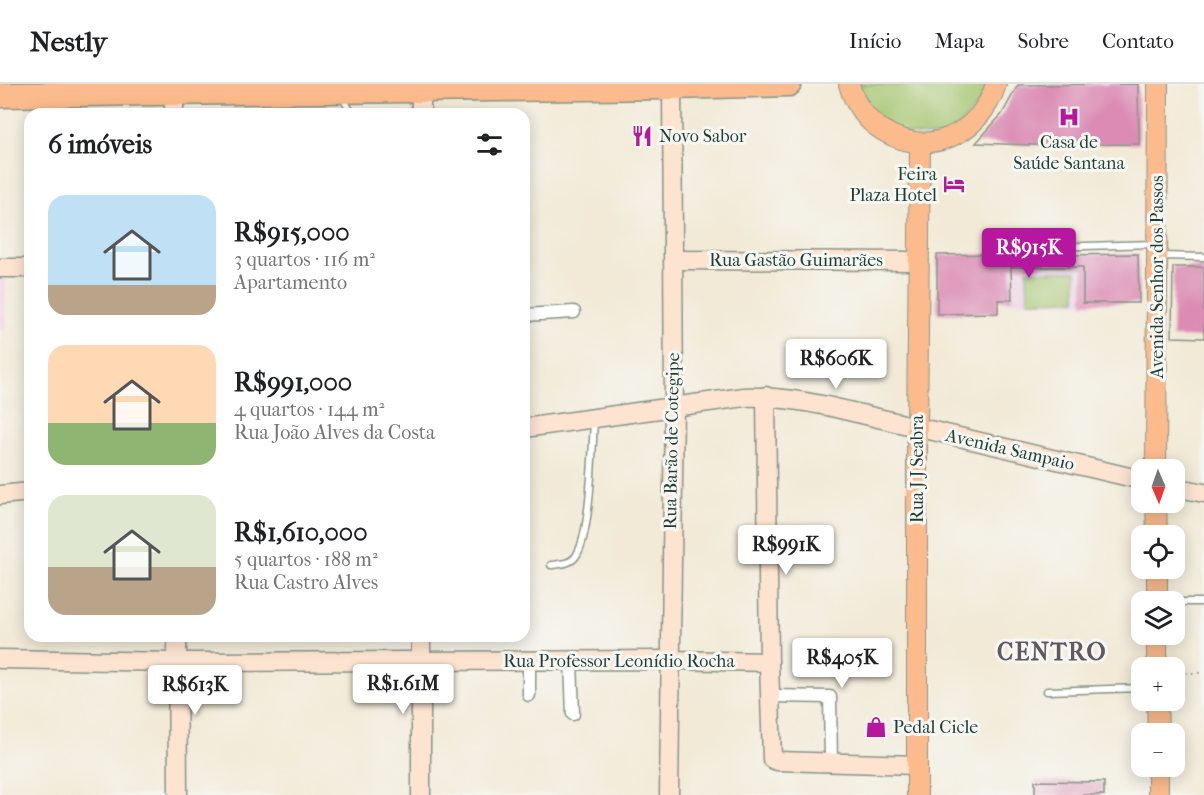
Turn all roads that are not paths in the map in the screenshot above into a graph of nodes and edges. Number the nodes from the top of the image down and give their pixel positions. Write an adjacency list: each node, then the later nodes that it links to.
1 (789, 84): 6 (highway)
2 (849, 84): 12 (main road)
3 (996, 84): 12 (main road)
4 (1158, 84): 14 (main road, Avenida Senhor dos Passos)
5 (421, 87): 6 (highway); 7 (highway); 11 (street)
6 (672, 87): 16 (street, Rua Barão de Cotegipe)
7 (340, 91): 9 (highway); 10 (lane)
8 (0, 96): 9 (highway)
9 (174, 97)
10 (349, 108)
11 (421, 108)
12 (920, 142): 17 (main road, Rua J J Seabra)
13 (1016, 248): 14 (lane)
14 (1158, 250): 15 (lane); 27 (main road, Avenida Senhor dos Passos)
15 (1204, 257)
16 (674, 260): 17 (street, Rua Gastão Guimarães); 23 (street, Rua Barão de Cotegipe)
17 (919, 261): 26 (main road, Rua J J Seabra)
18 (0, 268): 19 (street)
19 (24, 268)
20 (574, 312): 21 (street)
21 (530, 315)
22 (766, 396): 23 (street, Avenida Sampaio); 26 (street, Avenida Sampaio); 44 (street)
23 (674, 407): 24 (street, Avenida Sampaio); 39 (street, Rua Barão de Cotegipe)
24 (594, 418): 25 (street, Avenida Sampaio); 33 (lane)
25 (530, 427)
26 (917, 429): 28 (street, Avenida Sampaio); 51 (main road, Rua J J Seabra)
27 (1156, 459)
28 (1131, 478)
29 (1185, 489): 31 (street)
30 (24, 493): 32 (street)
31 (1204, 493)
32 (0, 495)
33 (551, 565)
34 (1185, 602): 35 (lane)
35 (1204, 602)
36 (177, 642): 42 (street)
37 (421, 642): 43 (street)
38 (0, 659): 42 (street, Rua Professor Leonídio Rocha)
39 (669, 660): 41 (street, Rua Professor Leonídio Rocha); 44 (street, Rua Professor Leonídio Rocha); 55 (street, Rua Barão de Cotegipe)
40 (529, 661): 41 (street, Rua Professor Leonídio Rocha); 43 (street, Rua Professor Leonídio Rocha); 47 (street)
41 (571, 661): 49 (street)
42 (177, 662): 43 (street, Rua Professor Leonídio Rocha); 53 (street)
43 (421, 662): 54 (street)
44 (769, 662): 48 (street)
45 (1131, 688): 46 (lane)
46 (1047, 691)
47 (529, 695)
48 (770, 696): 50 (street); 50 (street)
49 (573, 714)
50 (831, 763): 51 (street)
51 (917, 765): 56 (main road, Rua J J Seabra)
52 (1158, 777): 57 (main road)
53 (178, 795)
54 (421, 795)
55 (669, 795)
56 (917, 795)
57 (1158, 795)

